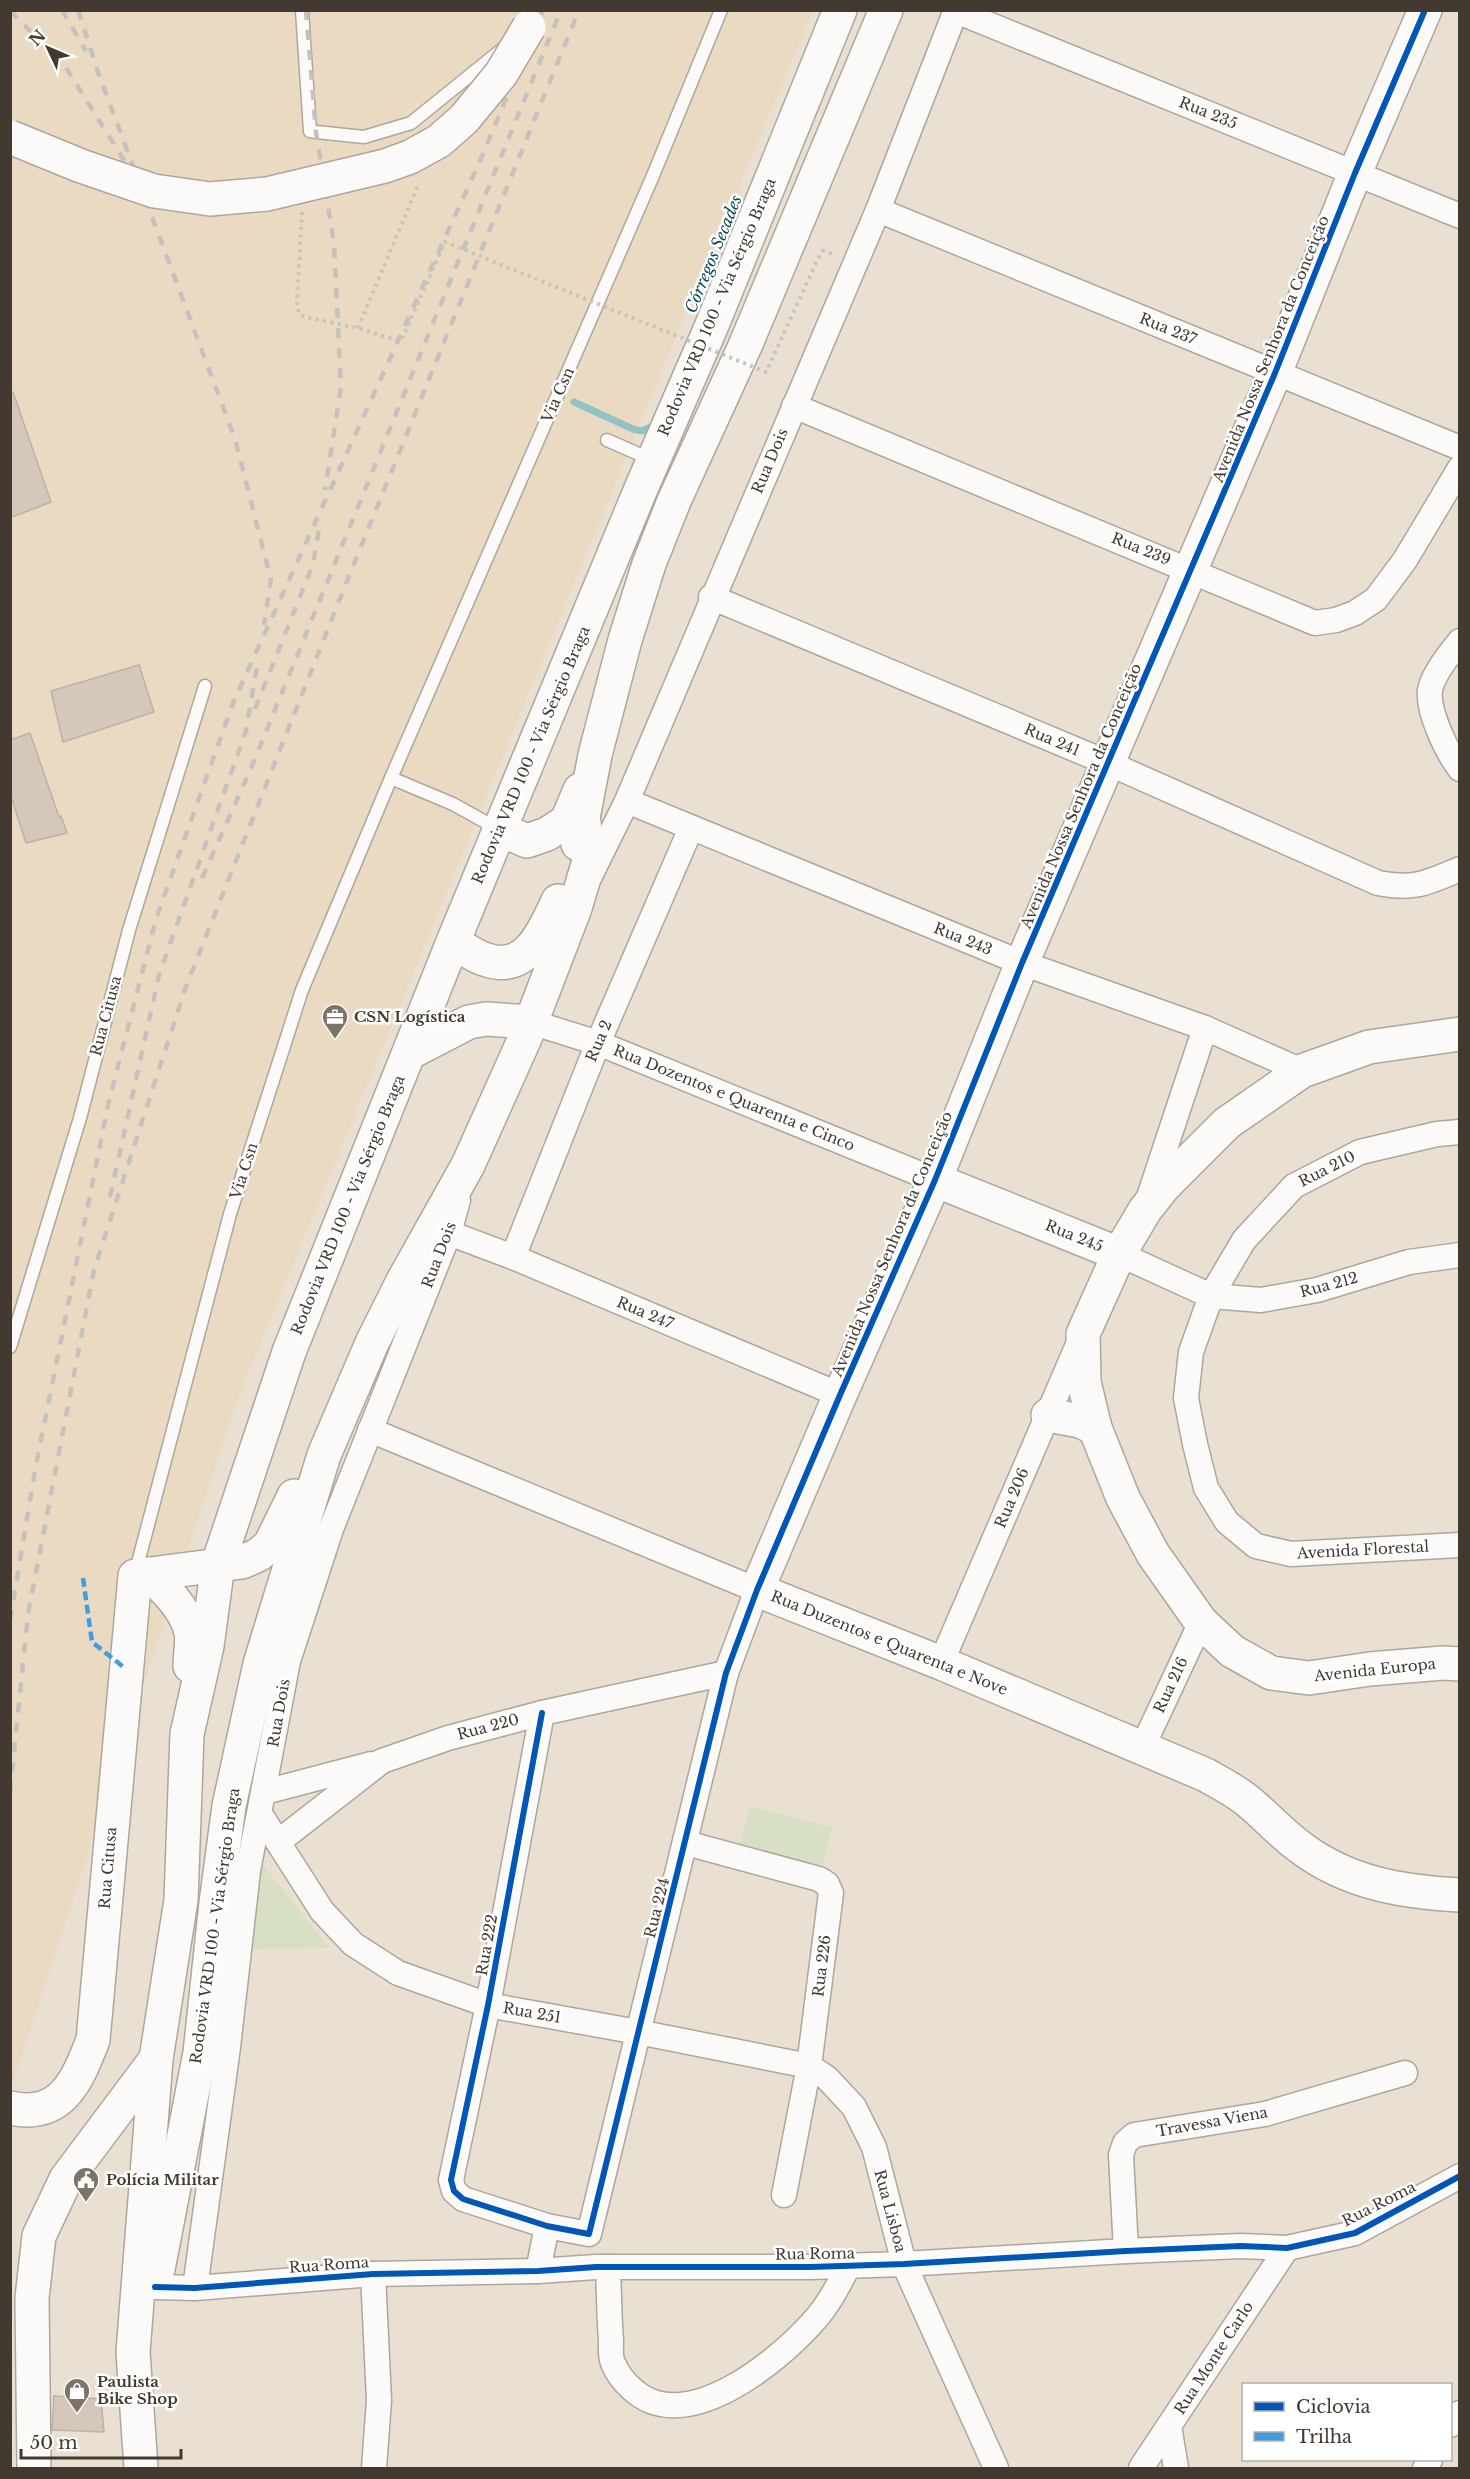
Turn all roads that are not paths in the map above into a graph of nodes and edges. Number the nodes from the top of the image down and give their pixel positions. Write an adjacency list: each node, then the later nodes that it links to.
1 (302, 10): 7 (lane)
2 (721, 10): 25 (lane, Via Csn)
3 (840, 10): 16 (main road, Rodovia VRD 100 - Via Sérgio Braga)
4 (886, 10): 22 (main road)
5 (1425, 10): 9 (main road, Avenida Nossa Senhora da Conceição)
6 (956, 11): 9 (street, Rua 235); 10 (street, Rua Dois)
7 (532, 19): 8 (main road, bridge)
8 (10, 137)
9 (1355, 173): 11 (street, Rua 235); 12 (main road, Avenida Nossa Senhora da Conceição)
10 (878, 210): 12 (street, Rua 237); 13 (street, Rua Dois)
11 (1460, 216)
12 (1275, 373): 15 (street, Rua 237); 18 (main road, Avenida Nossa Senhora da Conceição)
13 (794, 406): 18 (street, Rua 239); 19 (street, Rua Dois)
14 (607, 440): 16 (lane)
15 (1460, 448)
16 (653, 461): 29 (main road, Rodovia VRD 100 - Via Sérgio Braga)
17 (1460, 468): 18 (street, Rua 239)
18 (1192, 570): 23 (main road, Avenida Nossa Senhora da Conceição)
19 (711, 597): 23 (street, Rua 241); 26 (street, Rua Dois)
20 (1460, 641): 24 (street)
21 (205, 686): 51 (lane, Rua Citusa)
22 (595, 755): 27 (main road); 29 (main road)
23 (1108, 763): 30 (street, Rua 241); 33 (main road, Avenida Nossa Senhora da Conceição)
24 (1460, 769)
25 (391, 778): 29 (lane); 58 (lane, Via Csn)
26 (627, 801): 28 (street, Rua 243); 31 (street, Rua Dois)
27 (584, 822): 31 (main road, Rodovia VRD 100 - Via Sérgio Braga); 32 (main road)
28 (691, 828): 33 (street, Rua 243); 37 (street, Rua 2)
29 (499, 829): 32 (main road, Rodovia VRD 100 - Via Sérgio Braga)
30 (1460, 868)
31 (575, 908): 34 (main road, Rodovia VRD 100 - Via Sérgio Braga)
32 (453, 942): 38 (main road, Rodovia VRD 100 - Via Sérgio Braga)
33 (1022, 963): 35 (street, Rua 243); 42 (main road, Avenida Nossa Senhora da Conceição)
34 (531, 1022): 37 (street, Rua Dozentos e Quarenta e Cinco); 38 (main road); 41 (main road, Rodovia VRD 100 - Via Sérgio Braga)
35 (1205, 1028): 39 (street, Rua 243); 43 (street)
36 (1460, 1034): 39 (main road)
37 (598, 1043): 42 (street, Rua Dozentos e Quarenta e Cinco); 47 (street, Rua 2)
38 (409, 1053): 57 (main road, Rodovia VRD 100 - Via Sérgio Braga)
39 (1302, 1071): 43 (main road)
40 (1460, 1132): 49 (street, Rua 210)
41 (468, 1165): 44 (street, Rua Dois); 48 (main road, Rodovia VRD 100 - Via Sérgio Braga)
42 (935, 1180): 45 (main road, Rua 245); 52 (main road, Avenida Nossa Senhora da Conceição)
43 (1144, 1210): 45 (main road)
44 (449, 1233): 47 (street, Rua 247); 55 (street, Rua Dois)
45 (1119, 1254): 49 (street, Rua 245); 50 (main road)
46 (1453, 1256): 49 (street, Rua 212)
47 (513, 1257): 52 (street, Rua 247)
48 (403, 1281): 57 (main road); 75 (main road, Rodovia VRD 100 - Via Sérgio Braga)
49 (1211, 1296): 56 (street, Avenida Florestal)
50 (1083, 1334): 53 (street, Rua 206); 54 (main road, Avenida Europa)
51 (10, 1347)
52 (840, 1395): 59 (main road, Avenida Nossa Senhora da Conceição)
53 (1048, 1415): 54 (main road); 61 (street, Rua 206)
54 (1095, 1428): 60 (main road, Avenida Europa)
55 (370, 1430): 59 (street, Rua Duzentos e Quarenta e Nove); 68 (street, Rua Dois)
56 (1460, 1545)
57 (218, 1564): 58 (main road); 65 (main road, Rodovia VRD 100 - Via Sérgio Braga)
58 (142, 1575): 65 (main road); 79 (main road, Rua Citusa)
59 (757, 1590): 61 (main road, Rua Duzentos e Quarenta e Nove); 63 (street, Rua 224)
60 (1201, 1622): 62 (main road, Avenida Europa); 66 (street, Rua 216)
61 (941, 1663): 66 (main road, Rua Duzentos e Quarenta e Nove)
62 (1460, 1664)
63 (726, 1673): 64 (street, Rua 220); 70 (street, Rua 224)
64 (542, 1713): 67 (street, Rua 220); 73 (street, Rua 222)
65 (187, 1734): 72 (main road, Rodovia VRD 100 - Via Sérgio Braga)
66 (1142, 1748): 71 (main road, Rua Duzentos e Quarenta e Nove)
67 (382, 1761): 68 (street); 69 (street, Rua 220)
68 (262, 1803): 69 (street, Rua 251); 75 (street, Rua Dois)
69 (278, 1842): 73 (street, Rua 251)
70 (686, 1843): 74 (street, Rua 224); 77 (street, Rua 226)
71 (1460, 1895)
72 (181, 1900): 75 (main road); 76 (main road, Rodovia VRD 100 - Via Sérgio Braga)
73 (488, 2005): 74 (street, Rua 251); 82 (street, Rua 222)
74 (638, 2031): 77 (street, Rua 251); 82 (street, Rua 224)
75 (214, 2050): 90 (main road, Rodovia VRD 100 - Via Sérgio Braga); 91 (street, Rua Dois)
76 (156, 2060): 93 (main road); 94 (main road, Rodovia VRD 100 - Via Sérgio Braga)
77 (809, 2066): 81 (street, Rua 226); 85 (street, Rua Lisboa)
78 (1405, 2073): 84 (street, Travessa Viena)
79 (10, 2108)
80 (1460, 2176): 83 (street, Rua Roma)
81 (783, 2194)
82 (548, 2226): 88 (street)
83 (1287, 2248): 84 (street, Rua Roma); 92 (street, Rua Monte Carlo)
84 (1126, 2251): 85 (street, Rua Roma)
85 (904, 2264): 86 (street, Rua Roma); 97 (street, Rua Lisboa)
86 (849, 2265): 87 (street, Rua Roma); 87 (street)
87 (608, 2267): 88 (street, Rua Roma)
88 (538, 2271): 89 (street, Rua Roma)
89 (373, 2274): 91 (street, Rua Roma); 96 (street)
90 (155, 2286): 91 (street, Rua Roma); 95 (main road, Rodovia VRD 100 - Via Sérgio Braga)
91 (195, 2288)
92 (1169, 2426): 98 (street, Rua Monte Carlo); 99 (street)
93 (34, 2469)
94 (141, 2469)
95 (147, 2469)
96 (374, 2469)
97 (996, 2469)
98 (1141, 2469)
99 (1176, 2469)

